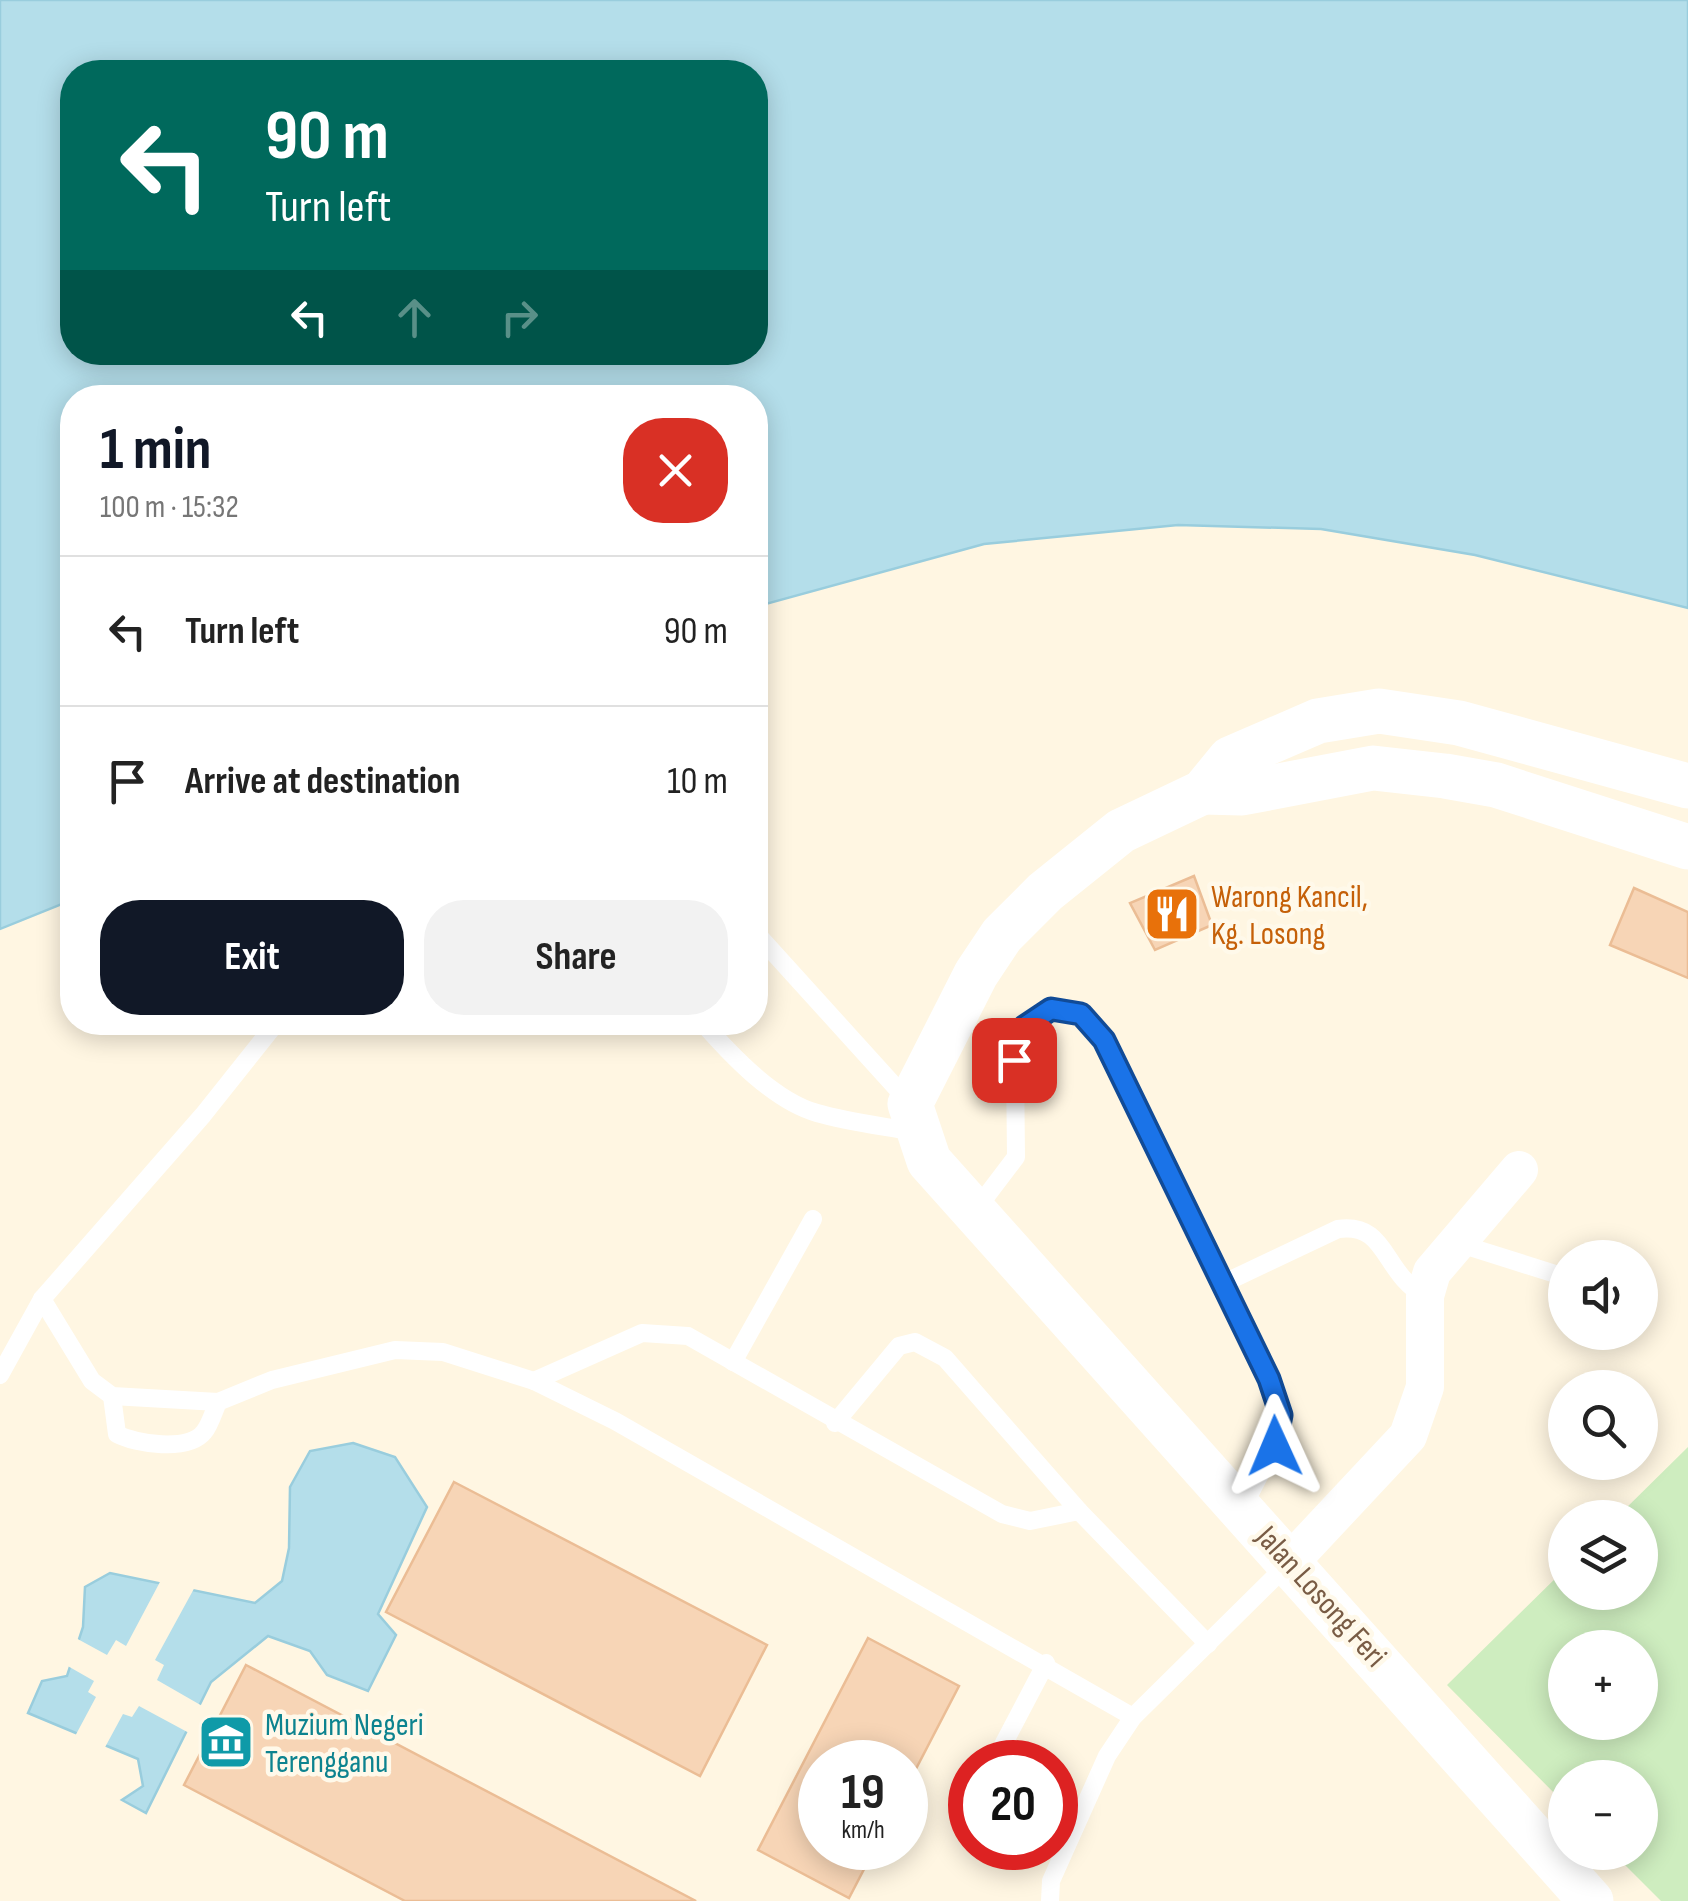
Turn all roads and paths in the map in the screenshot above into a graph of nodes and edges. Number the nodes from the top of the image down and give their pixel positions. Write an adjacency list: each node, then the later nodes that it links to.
1 (1688, 786): 2 (street)
2 (1202, 792): 3 (street); 7 (street)
3 (1688, 847)
4 (768, 947): 7 (lane)
5 (267, 1035): 15 (lane)
6 (713, 1035): 7 (lane)
7 (913, 1118): 9 (street, Jalan Losong Feri)
8 (1520, 1170): 11 (street)
9 (975, 1211): 13 (lane); 22 (street, Jalan Losong Feri)
10 (813, 1219): 16 (lane)
11 (1457, 1243): 12 (lane); 14 (street)
12 (1548, 1272)
13 (1224, 1283): 14 (lane); 22 (lane)
14 (1425, 1296): 24 (street)
15 (42, 1299): 17 (lane); 19 (lane)
16 (733, 1362): 18 (lane); 21 (lane)
17 (0, 1375)
18 (534, 1381): 20 (lane); 26 (lane)
19 (112, 1396): 20 (lane); 20 (lane)
20 (218, 1402)
21 (835, 1423): 23 (lane); 23 (lane)
22 (1243, 1508): 24 (street, Jalan Losong Feri)
23 (1079, 1511): 25 (lane)
24 (1291, 1561): 25 (lane); 30 (street, Jalan Losong Feri)
25 (1208, 1644): 27 (lane)
26 (1046, 1663): 27 (lane); 28 (lane)
27 (1133, 1717): 29 (lane)
28 (1006, 1740)
29 (1050, 1901)
30 (1591, 1901)

